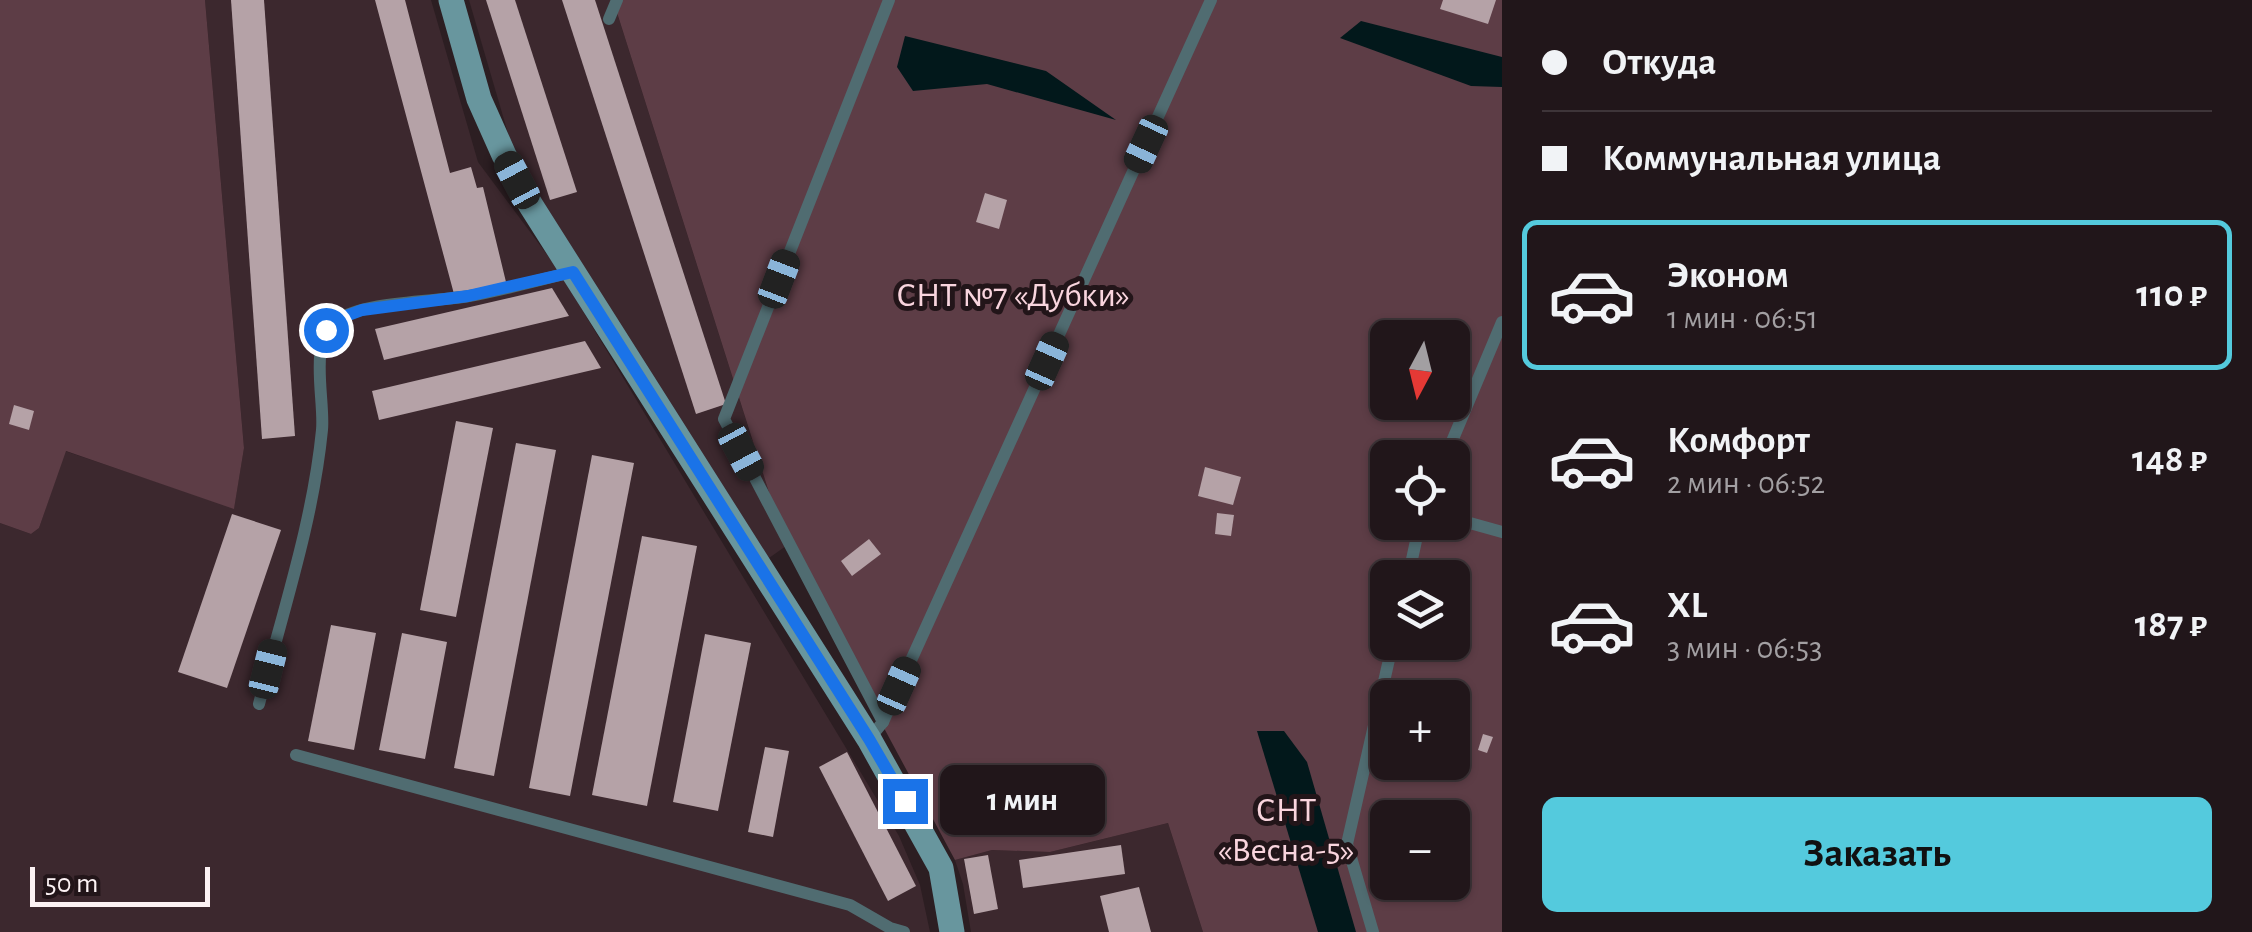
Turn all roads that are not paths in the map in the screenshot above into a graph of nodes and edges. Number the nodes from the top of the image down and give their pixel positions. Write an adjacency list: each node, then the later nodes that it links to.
1 (451, 0): 6 (street)
2 (617, 0): 5 (lane)
3 (889, 0): 13 (lane)
4 (1211, 0): 13 (lane)
5 (609, 19)
6 (573, 272): 12 (lane); 13 (street)
7 (1502, 322): 8 (lane)
8 (1453, 440)
9 (1470, 523): 10 (lane)
10 (1502, 532)
11 (1389, 660): 17 (lane)
12 (259, 704)
13 (876, 731): 16 (street)
14 (296, 756): 15 (lane)
15 (904, 932)
16 (952, 932)
17 (1373, 932)

